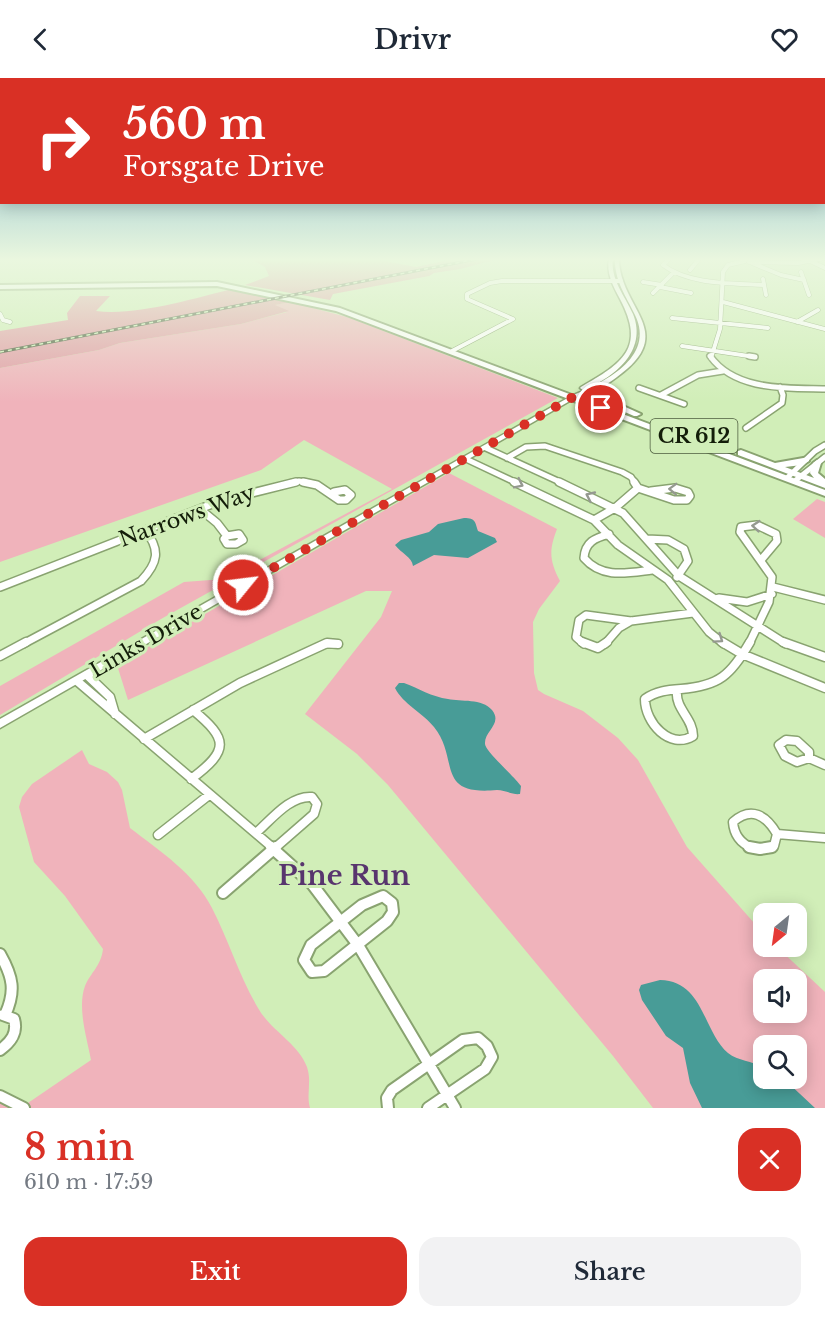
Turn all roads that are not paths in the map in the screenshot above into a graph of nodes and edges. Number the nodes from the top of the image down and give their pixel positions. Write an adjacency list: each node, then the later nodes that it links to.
1 (332, 306): 18 (main road, CR 612)
2 (483, 306): 18 (street)
3 (626, 306): 26 (main road)
4 (633, 306): 22 (main road)
5 (723, 306): 12 (street)
6 (738, 306): 13 (street)
7 (818, 310): 13 (street)
8 (0, 314): 11 (street)
9 (672, 318): 12 (street)
10 (766, 321): 14 (street)
11 (10, 322)
12 (721, 322): 14 (street); 19 (street)
13 (797, 322): 15 (street)
14 (768, 328): 16 (street)
15 (825, 329)
16 (770, 336)
17 (682, 346): 19 (street)
18 (455, 350): 26 (main road, CR 612)
19 (712, 350): 20 (street); 21 (street)
20 (754, 357)
21 (723, 371): 23 (street); 27 (street)
22 (599, 387): 26 (main road); 29 (main road)
23 (780, 387): 25 (street); 30 (street)
24 (639, 388): 27 (street)
25 (825, 389)
26 (577, 394): 29 (main road, CR 612); 32 (street, Links Drive); 38 (main road, CR 612)
27 (661, 395): 28 (street)
28 (684, 404)
29 (638, 414): 37 (main road, CR 612)
30 (746, 428)
31 (825, 443): 35 (street)
32 (486, 448): 33 (street); 34 (street, Links Drive)
33 (507, 458): 40 (street); 44 (street, one-way to 33)
34 (466, 459): 46 (street, one-way to 46); 66 (street, Links Drive)
35 (806, 459): 37 (main road); 38 (street)
36 (821, 460): 38 (street); 39 (main road)
37 (769, 464): 38 (main road, CR 612)
38 (793, 477): 39 (main road, CR 612); 43 (main road, CR 612)
39 (825, 484)
40 (638, 488): 41 (street); 44 (street)
41 (651, 491): 41 (street, one-way to 41)
42 (334, 492): 45 (street, Narrows Way)
43 (825, 493)
44 (615, 508): 46 (street); 50 (street)
45 (200, 509): 47 (street, Narrows Way); 49 (street)
46 (594, 520): 48 (street)
47 (145, 530): 55 (street, Narrows Way); 64 (street)
48 (609, 534): 52 (street); 52 (street)
49 (227, 536)
50 (646, 539): 53 (street); 53 (street)
51 (761, 560): 51 (street, one-way to 51); 56 (street)
52 (652, 570): 54 (street)
53 (680, 576): 54 (street); 57 (street)
54 (668, 580): 59 (street)
55 (0, 587)
56 (772, 591): 57 (street); 58 (street); 61 (street)
57 (707, 594): 61 (street)
58 (825, 600)
59 (693, 613): 60 (street); 63 (street, one-way to 63)
60 (632, 621): 60 (street)
61 (758, 627): 63 (street); 65 (street)
62 (338, 644): 70 (street)
63 (742, 654): 68 (street); 69 (street)
64 (0, 656)
65 (825, 657)
66 (87, 675): 67 (street, Links Drive); 71 (street)
67 (77, 681): 71 (street); 72 (street, Links Drive)
68 (825, 688)
69 (677, 691): 69 (street)
70 (193, 710): 73 (street); 76 (street)
71 (115, 714): 73 (street)
72 (0, 724)
73 (144, 739): 76 (street)
74 (809, 758): 75 (street)
75 (825, 765)
76 (191, 779): 77 (street)
77 (209, 795): 78 (street); 80 (street)
78 (256, 833): 82 (street); 82 (street)
79 (777, 834): 79 (street); 81 (street)
80 (158, 835)
81 (825, 838)
82 (275, 850): 83 (street); 84 (street)
83 (223, 893)
84 (341, 923): 85 (street); 85 (street); 85 (street)
85 (358, 945): 89 (street)
86 (0, 954): 87 (street)
87 (2, 1015): 88 (street)
88 (0, 1050)
89 (429, 1064): 90 (street); 90 (street); 93 (street)
90 (447, 1094): 94 (street); 95 (street)
91 (0, 1096): 92 (street)
92 (24, 1108)
93 (388, 1108)
94 (428, 1108)
95 (455, 1108)

